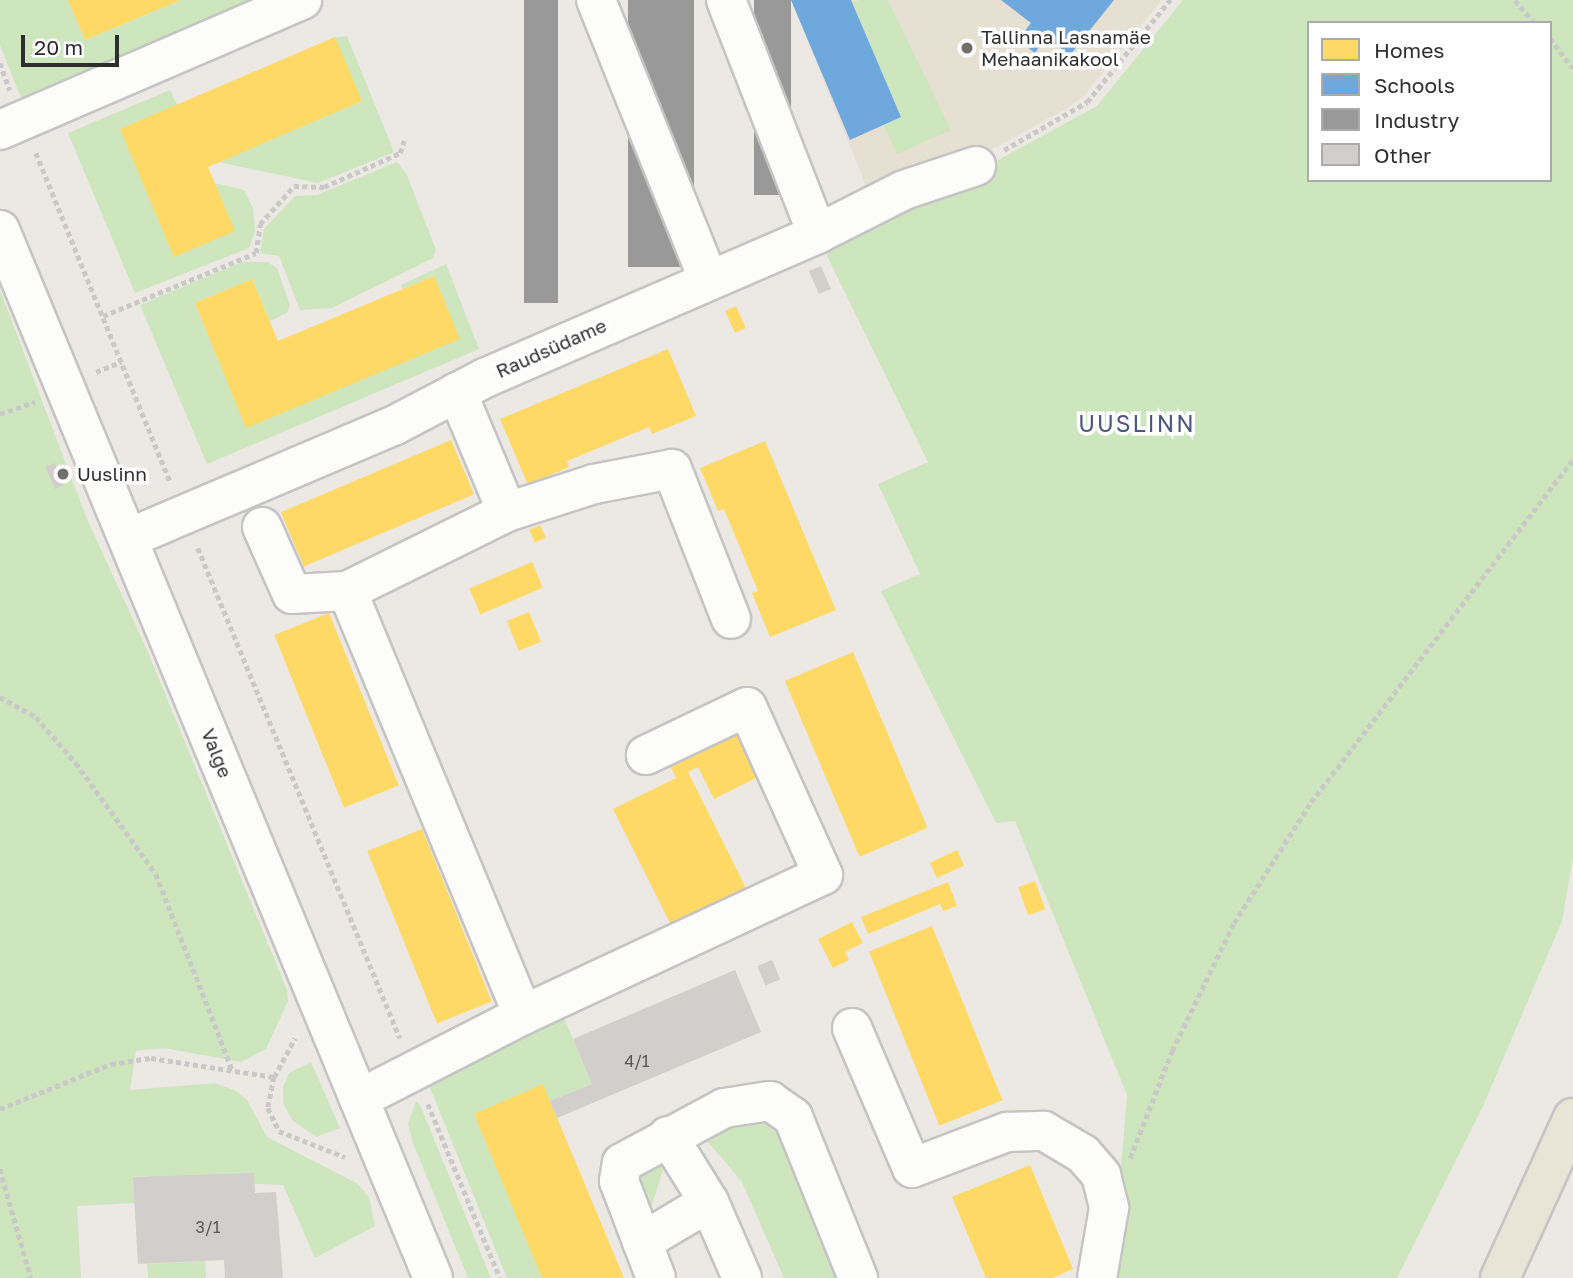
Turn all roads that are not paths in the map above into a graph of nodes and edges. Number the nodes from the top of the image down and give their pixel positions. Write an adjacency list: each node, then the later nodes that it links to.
1 (596, 0): 8 (street)
2 (726, 0): 7 (street)
3 (293, 2): 4 (street)
4 (11, 125)
5 (976, 166): 7 (street, Raudsüdame)
6 (0, 230): 12 (street, Valge)
7 (817, 234): 8 (street, Raudsüdame)
8 (708, 279): 9 (street, Raudsüdame)
9 (457, 392): 10 (street); 12 (street, Raudsüdame)
10 (507, 512): 13 (street); 14 (street)
11 (262, 527): 13 (street)
12 (129, 538): 18 (street, Valge)
13 (347, 591): 16 (street)
14 (731, 619)
15 (646, 755): 16 (street)
16 (523, 1015): 18 (street)
17 (852, 1028): 27 (street)
18 (359, 1099): 23 (street, Valge)
19 (1573, 1118): 28 (main road)
20 (668, 1136): 21 (street); 22 (street); 26 (street)
21 (709, 1202): 22 (street); 25 (street)
22 (642, 1242): 24 (street)
23 (433, 1278)
24 (656, 1278)
25 (742, 1278)
26 (858, 1278)
27 (1097, 1278)
28 (1500, 1278)

